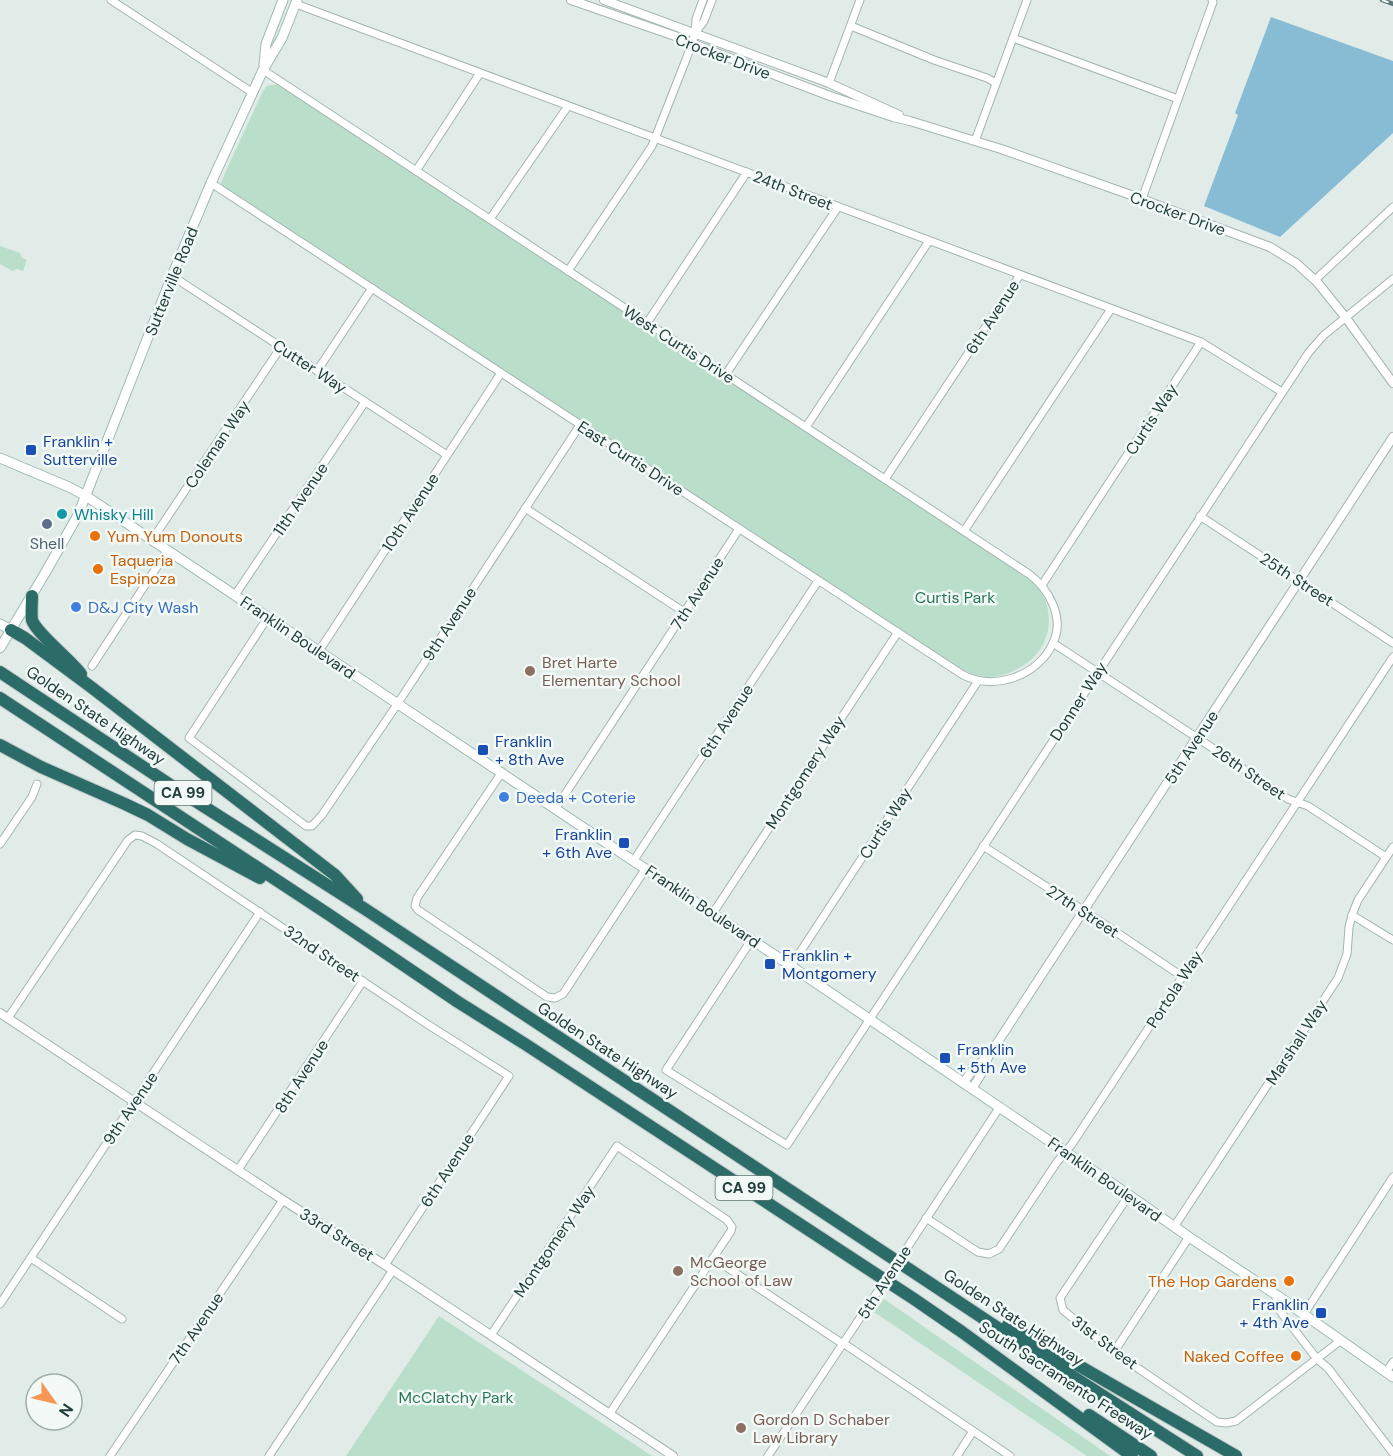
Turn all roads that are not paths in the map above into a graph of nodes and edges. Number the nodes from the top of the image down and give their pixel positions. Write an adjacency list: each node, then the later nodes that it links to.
1 (111, 0): 19 (street)
2 (283, 0): 15 (main road, Sutterville Road)
3 (571, 0): 14 (street, Crocker Drive)
4 (604, 0): 12 (street, Crocker Drive)
5 (703, 0): 12 (street)
6 (712, 0): 12 (street)
7 (860, 0): 11 (street)
8 (1027, 0): 13 (street)
9 (1212, 0): 20 (street)
10 (295, 1): 15 (main road, Sutterville Road); 16 (street, 24th Street)
11 (851, 26): 17 (street); 18 (street)
12 (695, 34): 14 (street); 17 (street, Crocker Drive)
13 (1013, 38): 18 (street); 20 (street)
14 (692, 44): 22 (street, Crocker Drive); 23 (street)
15 (263, 70): 19 (main road, Sutterville Road); 25 (street, West Curtis Drive)
16 (480, 73): 21 (street, 24th Street); 25 (street)
17 (830, 83): 22 (street, Crocker Drive)
18 (996, 83): 24 (street)
19 (254, 93): 27 (main road, Sutterville Road)
20 (1178, 99): 28 (street)
21 (568, 106): 23 (street, 24th Street); 31 (street)
22 (910, 120): 24 (street, Crocker Drive)
23 (656, 138): 26 (street, 24th Street); 33 (street)
24 (975, 141): 28 (street, Crocker Drive)
25 (416, 171): 31 (street, West Curtis Drive)
26 (747, 172): 29 (street, 24th Street); 41 (street)
27 (211, 183): 35 (main road, Sutterville Road); 38 (street, East Curtis Drive)
28 (1142, 199): 37 (street, Crocker Drive)
29 (838, 207): 32 (street, 24th Street); 46 (street)
30 (1393, 207): 37 (street)
31 (490, 219): 33 (street, West Curtis Drive)
32 (929, 241): 34 (street, 24th Street); 51 (street)
33 (568, 271): 41 (street, West Curtis Drive)
34 (1020, 275): 39 (street, 24th Street); 55 (street, 6th Avenue)
35 (172, 276): 43 (street, Cutter Way); 56 (main road, Sutterville Road)
36 (1393, 279): 40 (street, Donner Way)
37 (1315, 280): 40 (street, Crocker Drive)
38 (372, 288): 44 (street); 45 (street, East Curtis Drive)
39 (1111, 309): 42 (street, 24th Street); 60 (street)
40 (1346, 318): 47 (street, Crocker Drive); 48 (street, Donner Way)
41 (648, 323): 46 (street, West Curtis Drive)
42 (1201, 342): 48 (street, 24th Street); 65 (street, Curtis Way)
43 (281, 347): 44 (street, Cutter Way); 61 (street, Coleman Way)
44 (317, 371): 49 (street, Cutter Way)
45 (501, 373): 50 (street, East Curtis Drive); 53 (street, 10th Avenue)
46 (726, 374): 51 (street, West Curtis Drive)
47 (1393, 383)
48 (1282, 392): 58 (street, Donner Way)
49 (365, 402): 53 (street, Cutter Way); 66 (street, 11th Avenue)
50 (580, 425): 57 (street, 9th Avenue); 59 (street, East Curtis Drive)
51 (806, 427): 55 (street, West Curtis Drive)
52 (1393, 437): 64 (street, 5th Avenue)
53 (447, 456): 74 (street, 10th Avenue)
54 (0, 458): 56 (main road, Franklin Boulevard)
55 (885, 479): 60 (street, West Curtis Drive)
56 (86, 496): 61 (main road, Franklin Boulevard); 67 (main road, Sutterville Road)
57 (525, 508): 68 (street); 82 (street, 9th Avenue)
58 (1200, 516): 64 (street, 25th Street); 78 (street, Donner Way)
59 (739, 529): 63 (street, East Curtis Drive); 68 (street, 7th Avenue)
60 (964, 531): 65 (street, West Curtis Drive)
61 (152, 540): 62 (main road, Franklin Boulevard)
62 (168, 550): 66 (main road, Franklin Boulevard); 76 (street)
63 (818, 581): 70 (street, East Curtis Drive); 95 (street, 6th Avenue)
64 (1299, 581): 73 (street, 25th Street); 83 (street, 5th Avenue)
65 (1042, 585): 72 (street, West Curtis Drive)
66 (234, 595): 69 (main road, Franklin Boulevard)
67 (32, 596): 71 (main road, Sutterville Road); 80 (highway)
68 (684, 612): 90 (street, 7th Avenue)
69 (268, 617): 74 (main road, Franklin Boulevard); 82 (street, 9th Avenue)
70 (898, 632): 79 (street, East Curtis Drive); 100 (street, Montgomery Way)
71 (4, 635): 80 (highway)
72 (1053, 643): 78 (street, 26th Street); 79 (street, East Curtis Drive)
73 (1393, 643)
74 (319, 651): 82 (main road, Franklin Boulevard)
75 (1393, 657): 89 (street, Portola Way)
76 (92, 666)
77 (0, 672): 99 (highway, Golden State Highway / CA 99)
78 (1097, 672): 83 (street, 26th Street); 92 (street, Donner Way)
79 (978, 681): 105 (street, Curtis Way)
80 (91, 687): 99 (highway)
81 (0, 698): 101 (highway, CA 99)
82 (398, 703): 87 (main road, Franklin Boulevard)
83 (1197, 738): 89 (street, 26th Street); 97 (street, 5th Avenue)
84 (0, 745): 86 (highway)
85 (0, 751): 86 (highway)
86 (21, 758): 101 (highway)
87 (502, 772): 90 (main road, Franklin Boulevard); 96 (street)
88 (37, 784): 91 (street)
89 (1297, 803): 94 (street, 26th Street); 106 (street, Portola Way)
90 (556, 808): 95 (main road, Franklin Boulevard)
91 (0, 843)
92 (983, 846): 97 (street, 27th Street); 110 (street, Donner Way)
93 (1393, 847): 94 (street, Marshall Way)
94 (1386, 857): 102 (street, Marshall Way)
95 (634, 860): 96 (main road, Franklin Boulevard)
96 (646, 868): 100 (main road, Franklin Boulevard)
97 (1084, 911): 106 (street, 27th Street); 112 (street, 5th Avenue)
98 (260, 912): 107 (street, 32nd Street); 109 (street, 32nd Street); 113 (street, 9th Avenue)
99 (368, 912): 126 (highway, Golden State Highway / CA 99)
100 (713, 913): 103 (main road, Franklin Boulevard)
101 (328, 914): 132 (highway, CA 99)
102 (1352, 915): 104 (street); 121 (street, Marshall Way)
103 (752, 939): 105 (main road, Franklin Boulevard); 110 (street, Donner Way)
104 (1393, 940)
105 (792, 966): 110 (main road, Franklin Boulevard)
106 (1183, 977): 115 (street, Portola Way)
107 (363, 981): 111 (street, 32nd Street); 116 (street, 8th Avenue)
108 (0, 1012): 109 (street, 33rd Street)
109 (8, 1018): 113 (street, 33rd Street)
110 (870, 1019): 112 (main road, Franklin Boulevard)
111 (509, 1076): 125 (street, 6th Avenue)
112 (968, 1086): 114 (main road, Franklin Boulevard)
113 (135, 1101): 116 (street, 33rd Street); 123 (street, 9th Avenue)
114 (999, 1108): 115 (main road, Franklin Boulevard); 120 (street, 5th Avenue)
115 (1066, 1152): 118 (main road, Franklin Boulevard); 120 (street, Portola Way)
116 (238, 1170): 119 (street, 33rd Street)
117 (1393, 1177): 130 (street)
118 (1129, 1195): 121 (main road, Franklin Boulevard); 136 (street, 31st Street)
119 (283, 1200): 125 (street, 33rd Street); 144 (street, 7th Avenue)
120 (926, 1218): 135 (street, 5th Avenue, bridge)
121 (1174, 1227): 122 (main road, Franklin Boulevard)
122 (1189, 1238): 128 (main road, Franklin Boulevard); 136 (street)
123 (31, 1258): 127 (street, 9th Avenue); 131 (street)
124 (713, 1258): 133 (street, Montgomery Way); 135 (street); 140 (street)
125 (389, 1267): 133 (street, 33rd Street); 145 (street, 6th Avenue)
126 (926, 1279): 151 (highway, Golden State Highway / CA 99); 152 (highway)
127 (3, 1291): 129 (street, 9th Avenue)
128 (1275, 1294): 130 (main road, Franklin Boulevard); 137 (street)
129 (0, 1304)
130 (1304, 1314): 134 (main road, Franklin Boulevard)
131 (122, 1319)
132 (962, 1332): 149 (highway); 150 (highway, South Sacramento Freeway)
133 (491, 1335): 140 (street, 33rd Street)
134 (1340, 1341): 137 (street); 139 (main road, Franklin Boulevard)
135 (843, 1344): 141 (street); 146 (street, 5th Avenue)
136 (1114, 1352): 137 (street, 31st Street)
137 (1317, 1359): 142 (street)
138 (1393, 1362): 139 (street)
139 (1390, 1374)
140 (610, 1413): 143 (street, 33rd Street)
141 (974, 1431): 147 (street); 148 (street)
142 (1393, 1453)
143 (671, 1455)
144 (110, 1456)
145 (269, 1456)
146 (768, 1456)
147 (957, 1456)
148 (1010, 1456)
149 (1132, 1456)
150 (1151, 1456)
151 (1197, 1456)
152 (1236, 1456)

